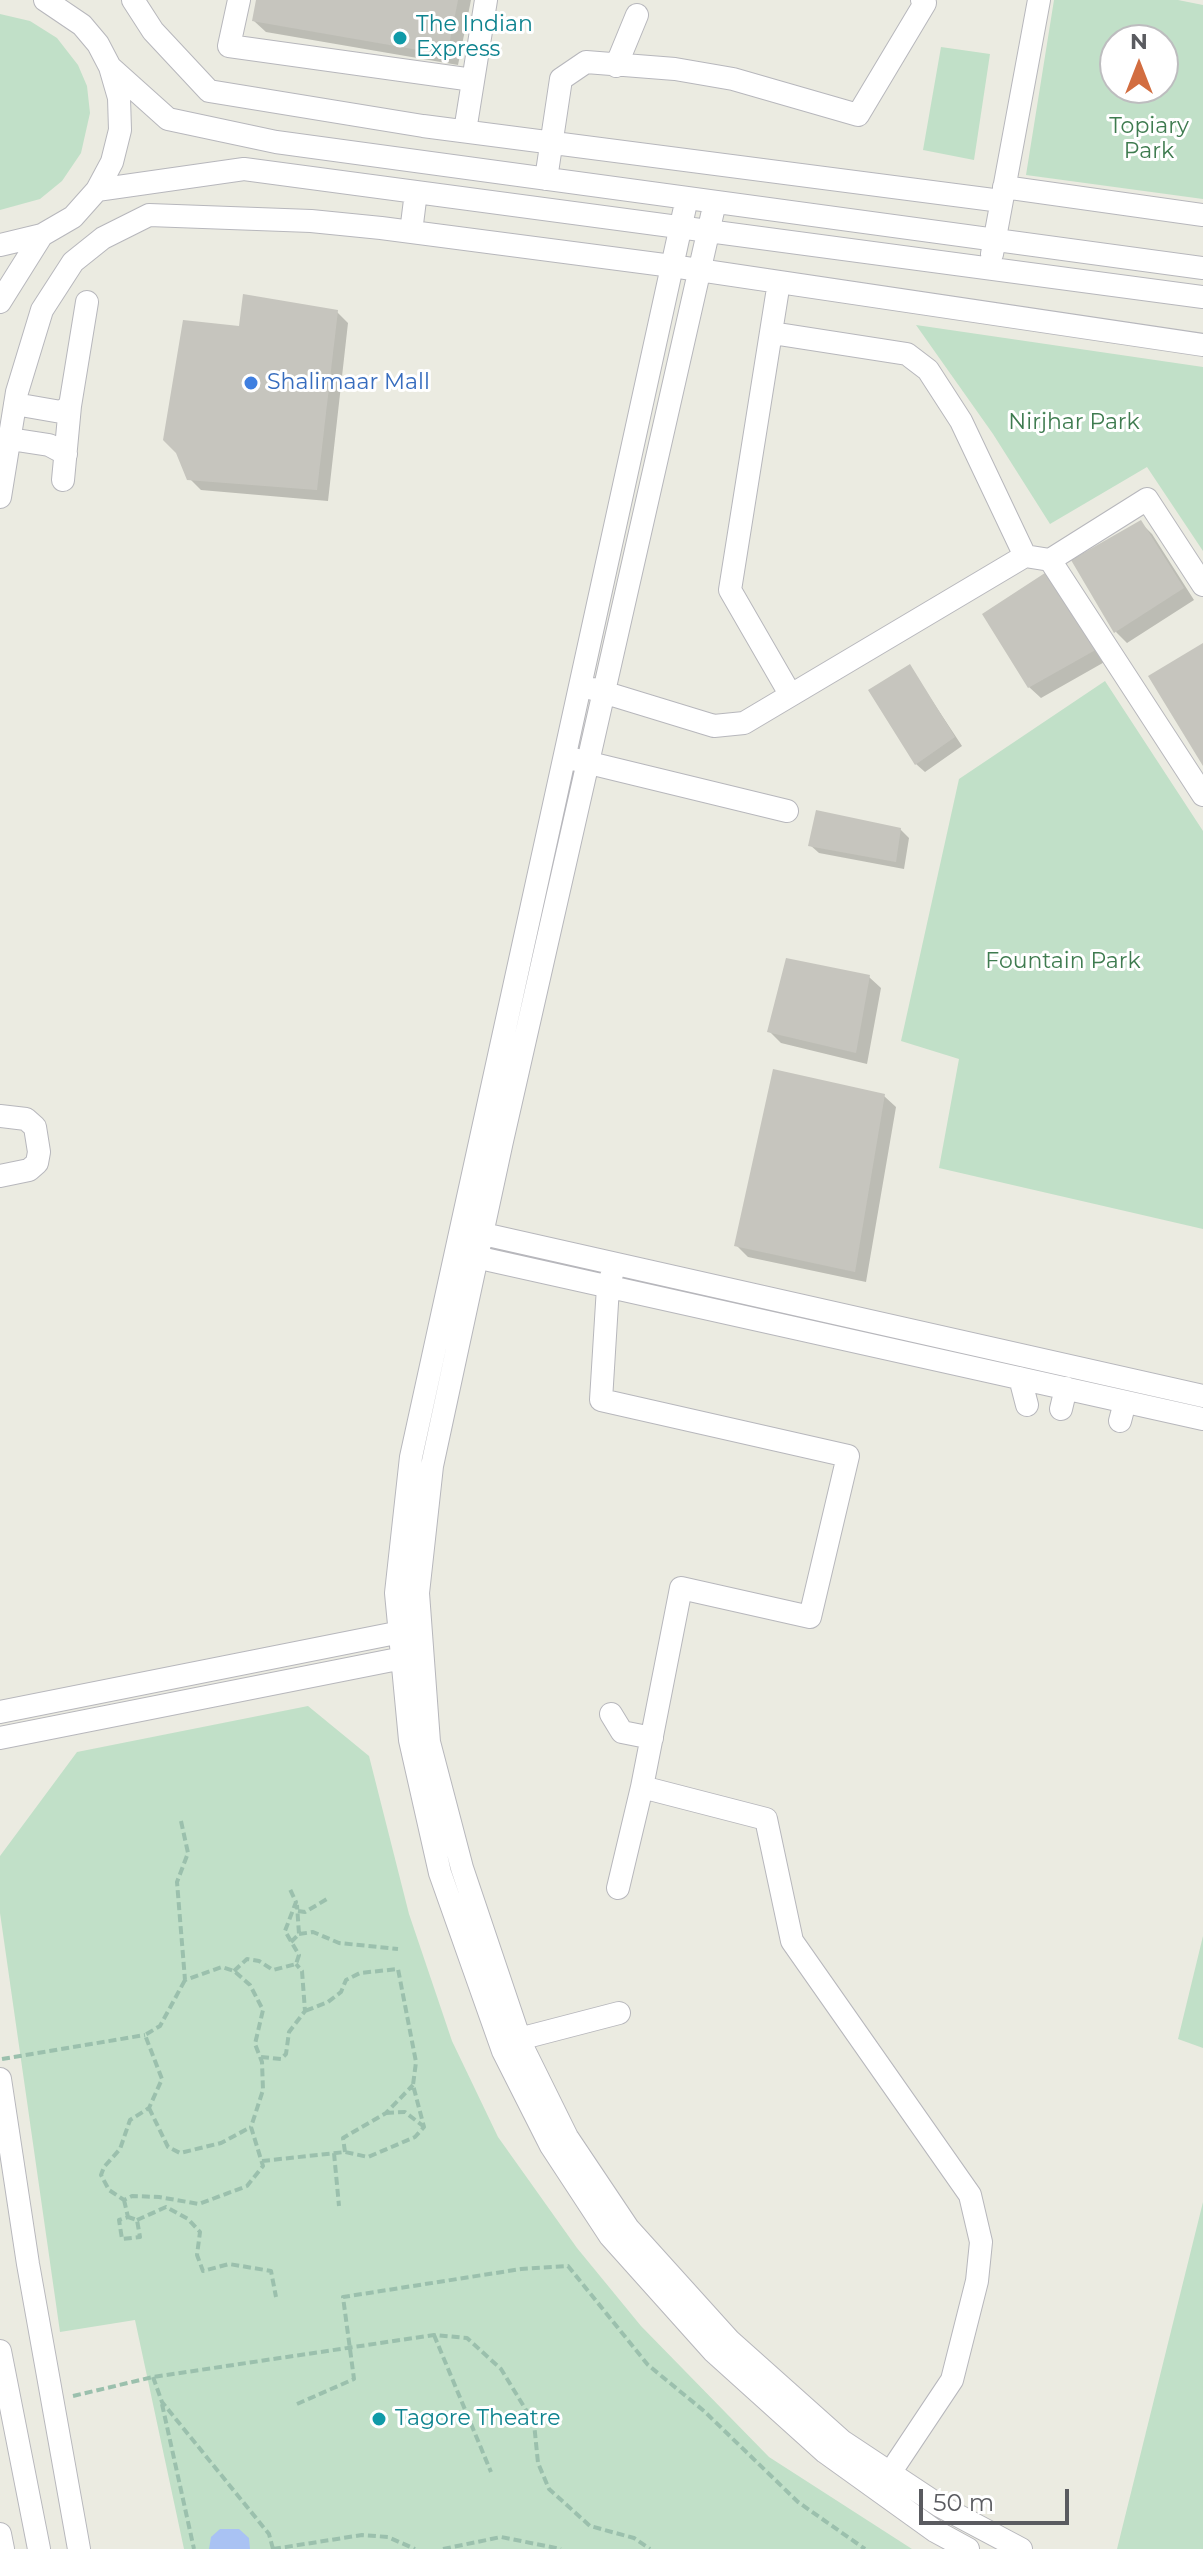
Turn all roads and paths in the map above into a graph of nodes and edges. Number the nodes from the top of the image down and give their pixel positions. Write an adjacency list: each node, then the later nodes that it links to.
1 (45, 0): 9 (street)
2 (75, 0): 9 (street)
3 (133, 0): 13 (street)
4 (239, 0): 12 (street)
5 (486, 0): 12 (street)
6 (922, 0): 10 (street)
7 (1039, 0): 18 (street)
8 (637, 15): 10 (street)
9 (82, 25): 11 (street)
10 (616, 66): 14 (street)
11 (110, 67): 15 (street); 16 (street)
12 (473, 80): 13 (street)
13 (465, 131): 14 (street)
14 (551, 141): 15 (street); 18 (street)
15 (546, 179): 19 (street)
16 (97, 190): 17 (street); 25 (street)
17 (416, 192): 22 (street); 24 (street)
18 (1003, 194): 21 (street); 26 (street)
19 (687, 198): 20 (street); 22 (street)
20 (715, 202): 23 (street); 26 (street)
21 (1203, 215)
22 (681, 227): 23 (street); 28 (street)
23 (709, 231): 29 (street); 31 (street)
24 (411, 232): 28 (street); 38 (street)
25 (42, 235): 27 (street); 34 (street)
26 (994, 240): 29 (street); 30 (street)
27 (0, 245)
28 (672, 266): 31 (street); 47 (street)
29 (989, 268): 33 (street)
30 (1203, 268)
31 (699, 270): 32 (street); 48 (street)
32 (779, 282): 36 (street); 37 (street)
33 (1203, 297)
34 (0, 302)
35 (87, 302): 39 (street)
36 (772, 333): 44 (street); 49 (street)
37 (1203, 345)
38 (15, 404): 39 (street); 40 (street)
39 (70, 406): 41 (street)
40 (10, 439): 41 (street); 43 (street)
41 (66, 454): 42 (street)
42 (63, 480)
43 (0, 497)
44 (1025, 556): 45 (street); 49 (street)
45 (1050, 560): 46 (street); 52 (street)
46 (1203, 585)
47 (580, 686): 48 (street); 50 (street)
48 (604, 692): 49 (street); 51 (street)
49 (790, 694)
50 (564, 756): 51 (street); 56 (street)
51 (588, 762): 53 (street); 56 (street)
52 (1203, 795)
53 (787, 811)
54 (0, 1116): 55 (street)
55 (0, 1176)
56 (471, 1231): 57 (street); 58 (street)
57 (466, 1255): 59 (street); 64 (street)
58 (615, 1264): 59 (street); 61 (street)
59 (608, 1287): 60 (street); 71 (street)
60 (1020, 1378): 62 (street); 63 (street)
61 (1203, 1396)
62 (1027, 1405)
63 (1198, 1426)
64 (410, 1630): 65 (street); 66 (street)
65 (412, 1657): 67 (street); 88 (street); 125 (street)
66 (232, 1666): 67 (street); 68 (street)
67 (237, 1692): 70 (street)
68 (0, 1712)
69 (611, 1714): 71 (street)
70 (0, 1738)
71 (652, 1738): 72 (street)
72 (642, 1787): 75 (street); 113 (street)
73 (181, 1821): 84 (path)
74 (289, 1887): 77 (path)
75 (618, 1888)
76 (327, 1899): 78 (path)
77 (296, 1902): 78 (path); 80 (path)
78 (298, 1911): 79 (path)
79 (299, 1934): 80 (path); 81 (path)
80 (291, 1942): 82 (path)
81 (398, 1949)
82 (296, 1964): 83 (path); 85 (path)
83 (234, 1971): 84 (path); 89 (path)
84 (185, 1980): 87 (path)
85 (305, 2011): 89 (path); 92 (path)
86 (619, 2013): 88 (street)
87 (145, 2035): 90 (path); 93 (path)
88 (519, 2039): 113 (street)
89 (260, 2057): 95 (path)
90 (0, 2059)
91 (0, 2079): 109 (street)
92 (413, 2085): 94 (path); 96 (path)
93 (149, 2108): 95 (path); 100 (path)
94 (386, 2113): 96 (path); 97 (path)
95 (251, 2127): 99 (path)
96 (424, 2127): 97 (path)
97 (345, 2152): 98 (path)
98 (334, 2153): 99 (path); 101 (path)
99 (262, 2161): 100 (path)
100 (124, 2200): 102 (path)
101 (339, 2206)
102 (128, 2217): 103 (path); 103 (path)
103 (137, 2220): 104 (path)
104 (276, 2297)
105 (434, 2335): 106 (path); 112 (path); 123 (path)
106 (352, 2347): 108 (path); 111 (path); 124 (path)
107 (0, 2351): 116 (street)
108 (153, 2377): 109 (path); 110 (path)
109 (52, 2401): 117 (street)
110 (162, 2402): 118 (path); 119 (path)
111 (297, 2404)
112 (491, 2472)
113 (890, 2473): 126 (street)
114 (0, 2534): 115 (street)
115 (3, 2549)
116 (39, 2549)
117 (79, 2549)
118 (194, 2549)
119 (273, 2549): 120 (path)
120 (415, 2549)
121 (443, 2549): 122 (path)
122 (561, 2549)
123 (650, 2549)
124 (865, 2549)
125 (968, 2549)
126 (1021, 2549)

